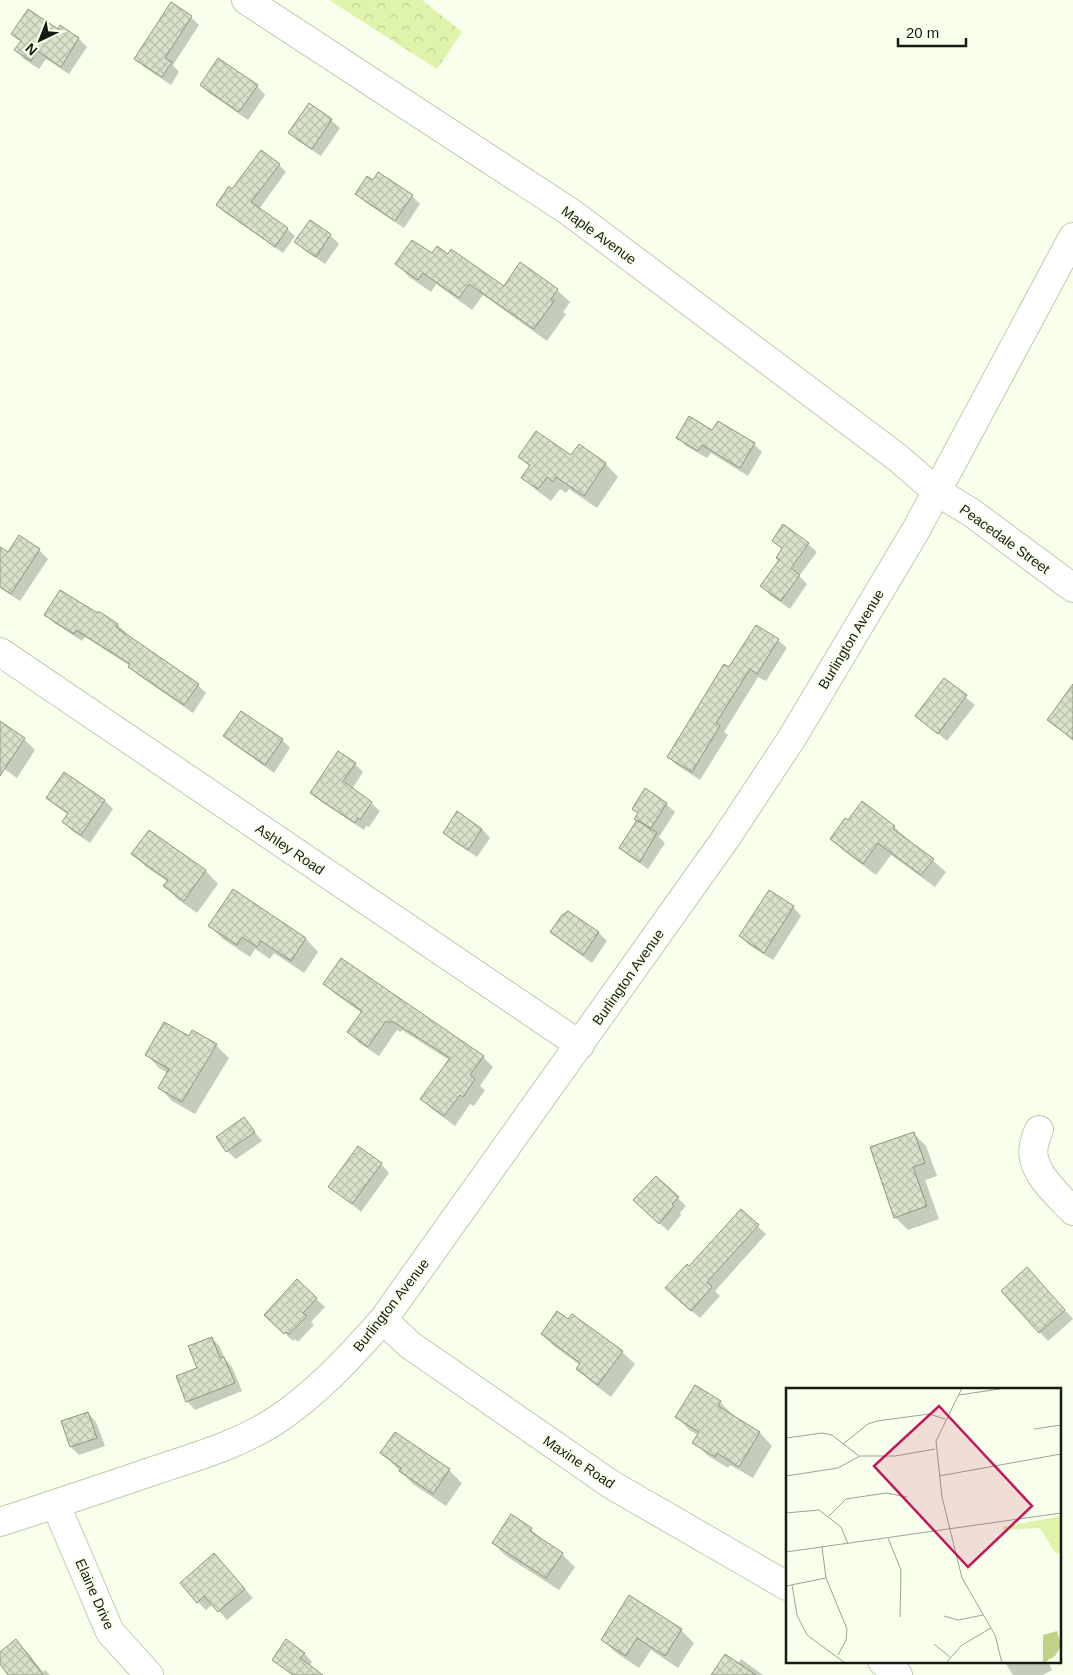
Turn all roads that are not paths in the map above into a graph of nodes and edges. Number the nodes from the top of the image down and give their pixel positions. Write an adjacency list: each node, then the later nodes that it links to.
1 (246, 0): 3 (main road, Maple Avenue)
2 (1073, 237): 3 (main road, Burlington Avenue)
3 (936, 491): 4 (main road, Peacedale Street); 6 (main road, Burlington Avenue)
4 (1073, 588)
5 (0, 652): 6 (main road, Ashley Road)
6 (580, 1045): 9 (main road, Burlington Avenue)
7 (1039, 1130): 8 (main road)
8 (1073, 1211)
9 (383, 1320): 10 (main road, Burlington Avenue); 12 (main road, Maxine Road)
10 (56, 1504): 11 (main road, Burlington Avenue); 14 (main road, Elaine Drive)
11 (0, 1522)
12 (786, 1585)
13 (883, 1662): 15 (main road)
14 (148, 1675)
15 (898, 1675)

